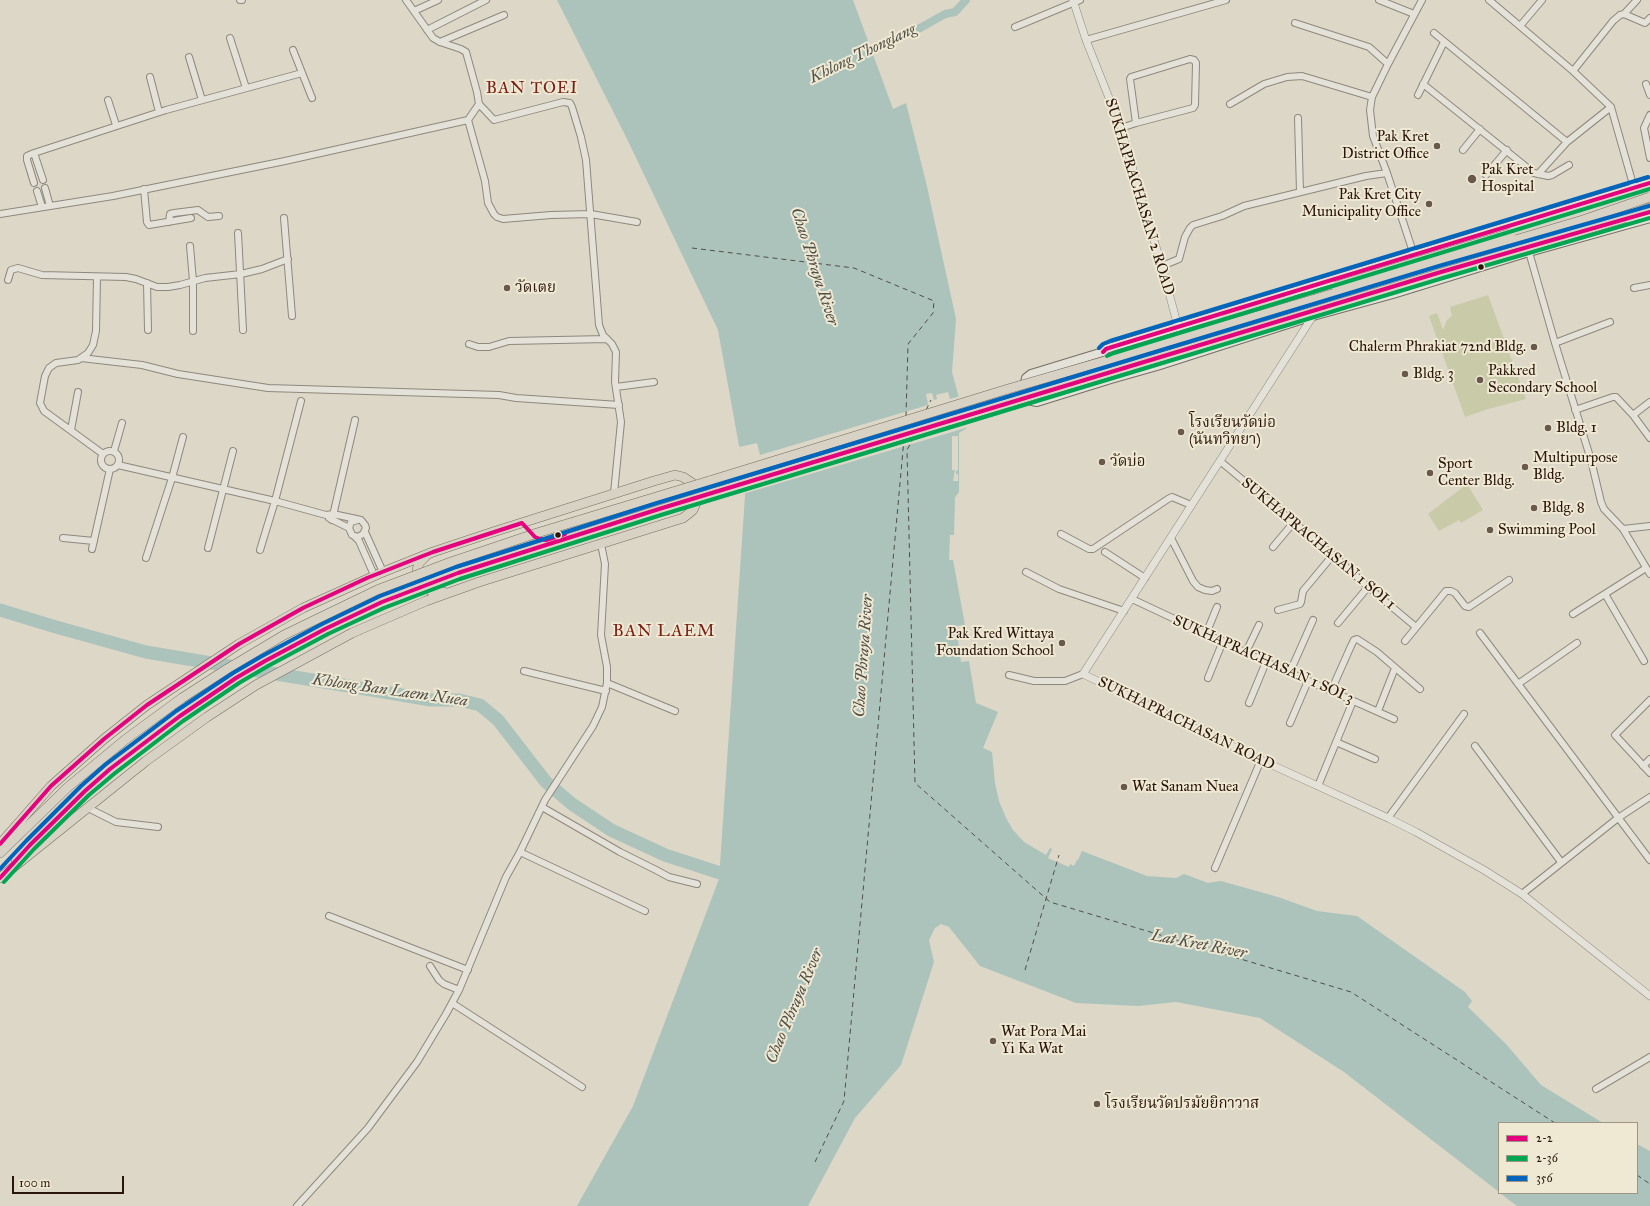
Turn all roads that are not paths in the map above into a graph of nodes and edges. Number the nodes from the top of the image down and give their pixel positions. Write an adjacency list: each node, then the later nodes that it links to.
1 (406, 0): 11 (street)
2 (438, 0): 11 (street)
3 (486, 0): 19 (street)
4 (1226, 0): 22 (street)
5 (1378, 0): 12 (street)
6 (1422, 0): 12 (street)
7 (1489, 0): 17 (street)
8 (1542, 0): 17 (street)
9 (1637, 0): 13 (street)
10 (1076, 1): 18 (street); 22 (street, SUKHAPRACHASAN 2 ROAD)
11 (414, 11): 19 (street)
12 (1414, 14): 27 (street)
13 (1624, 14): 15 (street); 28 (street)
14 (504, 15): 23 (street)
15 (1650, 18)
16 (1295, 22): 27 (street)
17 (1520, 26): 28 (street)
18 (1015, 27)
19 (426, 30): 23 (street)
20 (1434, 33): 24 (street)
21 (230, 38): 33 (street)
22 (1086, 40): 49 (street, SUKHAPRACHASAN 2 ROAD)
23 (440, 42): 40 (street)
24 (1444, 42): 31 (street); 51 (street)
25 (293, 50): 29 (street)
26 (189, 57): 39 (street)
27 (1388, 64): 36 (street)
28 (1573, 71): 42 (street)
29 (302, 73): 33 (street); 37 (street)
30 (150, 77): 43 (street)
31 (1423, 84): 35 (street); 50 (street)
32 (1646, 84): 34 (street)
33 (246, 88): 39 (street)
34 (1650, 94)
35 (1418, 95)
36 (1372, 97): 41 (street); 57 (street)
37 (312, 98)
38 (108, 100): 48 (street)
39 (202, 100): 43 (street)
40 (479, 104): 46 (street); 74 (street)
41 (1230, 104)
42 (1611, 107): 51 (street); 64 (street)
43 (159, 112): 48 (street)
44 (1650, 115): 55 (street)
45 (1298, 118): 68 (street)
46 (468, 120): 65 (street); 74 (street)
47 (1136, 123): 47 (street); 49 (street)
48 (116, 125): 54 (street)
49 (1121, 128): 87 (street, SUKHAPRACHASAN 2 ROAD)
50 (1480, 129): 52 (street); 53 (street)
51 (1567, 142): 59 (street)
52 (1463, 150)
53 (1507, 150): 58 (street); 59 (street)
54 (34, 152): 60 (street); 62 (street)
55 (1650, 158)
56 (1569, 165): 59 (street)
57 (1387, 172): 68 (street); 85 (street)
58 (1486, 174)
59 (1538, 174)
60 (43, 180)
61 (1650, 183): 64 (main road)
62 (34, 184)
63 (45, 188): 70 (street)
64 (1634, 188): 85 (main road)
65 (144, 189): 70 (street); 80 (street)
66 (1650, 190): 103 (main road, bridge)
67 (37, 191): 71 (street)
68 (1300, 192): 87 (street)
69 (1650, 197): 103 (main road, bridge)
70 (50, 206): 71 (street)
71 (42, 208): 73 (street)
72 (1650, 208): 78 (main road)
73 (0, 214)
74 (591, 214): 81 (street); 104 (street)
75 (220, 216): 80 (street)
76 (191, 218): 80 (street)
77 (284, 218): 86 (street)
78 (1625, 218): 79 (main road); 221 (main road, bridge)
79 (1650, 218): 84 (main road)
80 (169, 222)
81 (637, 222)
82 (238, 233): 88 (street)
83 (190, 246): 91 (street)
84 (1529, 252): 97 (main road); 105 (street)
85 (1414, 255): 94 (main road)
86 (288, 259): 88 (street); 96 (street)
87 (1162, 266): 99 (street, SUKHAPRACHASAN 2 ROAD)
88 (241, 274): 91 (street); 101 (street)
89 (97, 277): 90 (street); 92 (street); 108 (street)
90 (8, 280)
91 (193, 281): 92 (street); 102 (street)
92 (147, 283): 100 (street)
93 (1650, 285): 95 (street)
94 (1308, 288): 97 (main road); 99 (main road)
95 (1634, 288)
96 (292, 316)
97 (1313, 316): 109 (main road); 126 (street, SUKHAPRACHASAN ROAD)
98 (1610, 322): 105 (street)
99 (1178, 328): 107 (main road)
100 (148, 330)
101 (243, 330)
102 (193, 331)
103 (1186, 337): 217 (main road, bridge)
104 (607, 339): 106 (street); 111 (street)
105 (1555, 343): 116 (street)
106 (469, 344)
107 (1103, 352): 109 (main road); 109 (main road)
108 (81, 358): 115 (street); 120 (street)
109 (1111, 379)
110 (654, 382): 111 (street)
111 (616, 387): 115 (street)
112 (78, 392): 120 (street)
113 (301, 401): 132 (street)
114 (1650, 402): 117 (street)
115 (619, 405): 131 (street)
116 (1575, 410): 117 (street); 139 (street)
117 (1633, 415): 122 (street)
118 (355, 420): 134 (street)
119 (122, 423): 123 (street)
120 (71, 430): 125 (street)
121 (183, 437): 129 (street)
122 (1650, 438)
123 (114, 451): 125 (street); 127 (street)
124 (233, 451): 130 (street)
125 (103, 454): 128 (street)
126 (1220, 460): 133 (street, SUKHAPRACHASAN ROAD); 136 (street, SUKHAPRACHASAN 1 SOI 1)
127 (118, 465): 128 (street); 129 (street)
128 (110, 469): 145 (street)
129 (172, 478): 130 (street); 154 (street)
130 (223, 489): 132 (street); 148 (street)
131 (614, 493): 146 (main road); 151 (main road)
132 (275, 501): 134 (street); 150 (street)
133 (1191, 505): 141 (street); 144 (street, SUKHAPRACHASAN ROAD)
134 (333, 517): 135 (street); 138 (street)
135 (358, 520): 138 (street); 140 (street)
136 (1294, 522): 147 (street); 153 (street, SUKHAPRACHASAN 1 SOI 1)
137 (1650, 526): 139 (street)
138 (349, 528): 142 (street)
139 (1623, 529): 155 (street)
140 (365, 532): 142 (street); 157 (street)
141 (1061, 534)
142 (354, 536): 157 (street)
143 (63, 538): 145 (street)
144 (1170, 538): 158 (street, SUKHAPRACHASAN ROAD); 161 (street)
145 (94, 541): 149 (street)
146 (601, 544): 162 (main road); 188 (street)
147 (1273, 547)
148 (208, 548)
149 (92, 549)
150 (260, 550)
151 (433, 552): 157 (main road); 162 (main road)
152 (1104, 552): 158 (street)
153 (1333, 555): 160 (street, SUKHAPRACHASAN 1 SOI 1); 166 (street)
154 (146, 558)
155 (1648, 571): 163 (street)
156 (1026, 572): 167 (street)
157 (378, 574): 215 (main road)
158 (1145, 578): 164 (street, SUKHAPRACHASAN ROAD)
159 (1509, 580): 172 (street)
160 (1368, 587): 170 (street); 172 (street, SUKHAPRACHASAN 1 SOI 1)
161 (1217, 588)
162 (453, 590): 211 (main road)
163 (1605, 594): 168 (street); 179 (street)
164 (1132, 599): 167 (street, SUKHAPRACHASAN ROAD); 174 (street, SUKHAPRACHASAN 1 SOI 3)
165 (1217, 607): 174 (street)
166 (1278, 610)
167 (1124, 611): 184 (street, SUKHAPRACHASAN ROAD)
168 (1573, 614)
169 (1313, 620): 183 (street)
170 (1338, 623)
171 (1259, 625): 178 (street)
172 (1416, 627): 176 (street)
173 (1480, 633): 189 (street)
174 (1206, 634): 175 (street, SUKHAPRACHASAN 1 SOI 3)
175 (1222, 641): 178 (street, SUKHAPRACHASAN 1 SOI 3); 186 (street)
176 (1405, 641)
177 (1577, 643): 189 (street)
178 (1246, 652): 180 (street, SUKHAPRACHASAN 1 SOI 3)
179 (1644, 661)
180 (1266, 662): 183 (street, SUKHAPRACHASAN 1 SOI 3); 195 (street)
181 (1396, 668): 190 (street); 191 (street); 197 (street)
182 (524, 671): 192 (street)
183 (1290, 672): 187 (street, SUKHAPRACHASAN 1 SOI 3)
184 (1083, 674): 185 (street); 204 (street, SUKHAPRACHASAN ROAD)
185 (1009, 675)
186 (1208, 678)
187 (1308, 681): 191 (street, SUKHAPRACHASAN 1 SOI 3); 200 (street)
188 (607, 684): 192 (street); 196 (street)
189 (1518, 684): 213 (street)
190 (1420, 689)
191 (1331, 691): 194 (street, SUKHAPRACHASAN 1 SOI 3)
192 (606, 692): 210 (street)
193 (1650, 700): 206 (street)
194 (1353, 701): 197 (street, SUKHAPRACHASAN 1 SOI 3); 201 (street)
195 (1249, 703)
196 (675, 711)
197 (1378, 711): 199 (street, SUKHAPRACHASAN 1 SOI 3)
198 (1464, 714): 212 (street)
199 (1394, 719)
200 (1290, 723)
201 (1336, 742): 203 (street); 208 (street)
202 (1476, 746): 219 (street)
203 (1375, 759)
204 (1261, 760): 208 (street, SUKHAPRACHASAN ROAD); 220 (street)
205 (1650, 760): 206 (street)
206 (1643, 766): 207 (street)
207 (1650, 773)
208 (1318, 786): 212 (street, SUKHAPRACHASAN ROAD)
209 (1650, 797): 213 (street)
210 (542, 807): 216 (street); 222 (street)
211 (87, 808): 214 (street); 221 (main road)
212 (1388, 818): 223 (street, SUKHAPRACHASAN ROAD)
213 (1618, 818): 218 (street); 219 (street)
214 (158, 827)
215 (0, 844)
216 (520, 852): 224 (street); 227 (street)
217 (0, 853)
218 (1650, 860)
219 (1561, 862): 223 (street)
220 (1215, 868)
221 (0, 878)
222 (697, 884)
223 (1522, 894): 229 (street, SUKHAPRACHASAN ROAD)
224 (645, 911)
225 (329, 916): 227 (street)
226 (430, 966): 228 (street)
227 (468, 970): 228 (street)
228 (459, 990): 230 (street)
229 (1650, 996)
230 (452, 1003): 232 (street); 234 (street)
231 (1650, 1057): 233 (street)
232 (582, 1087)
233 (1596, 1089)
234 (297, 1206)

